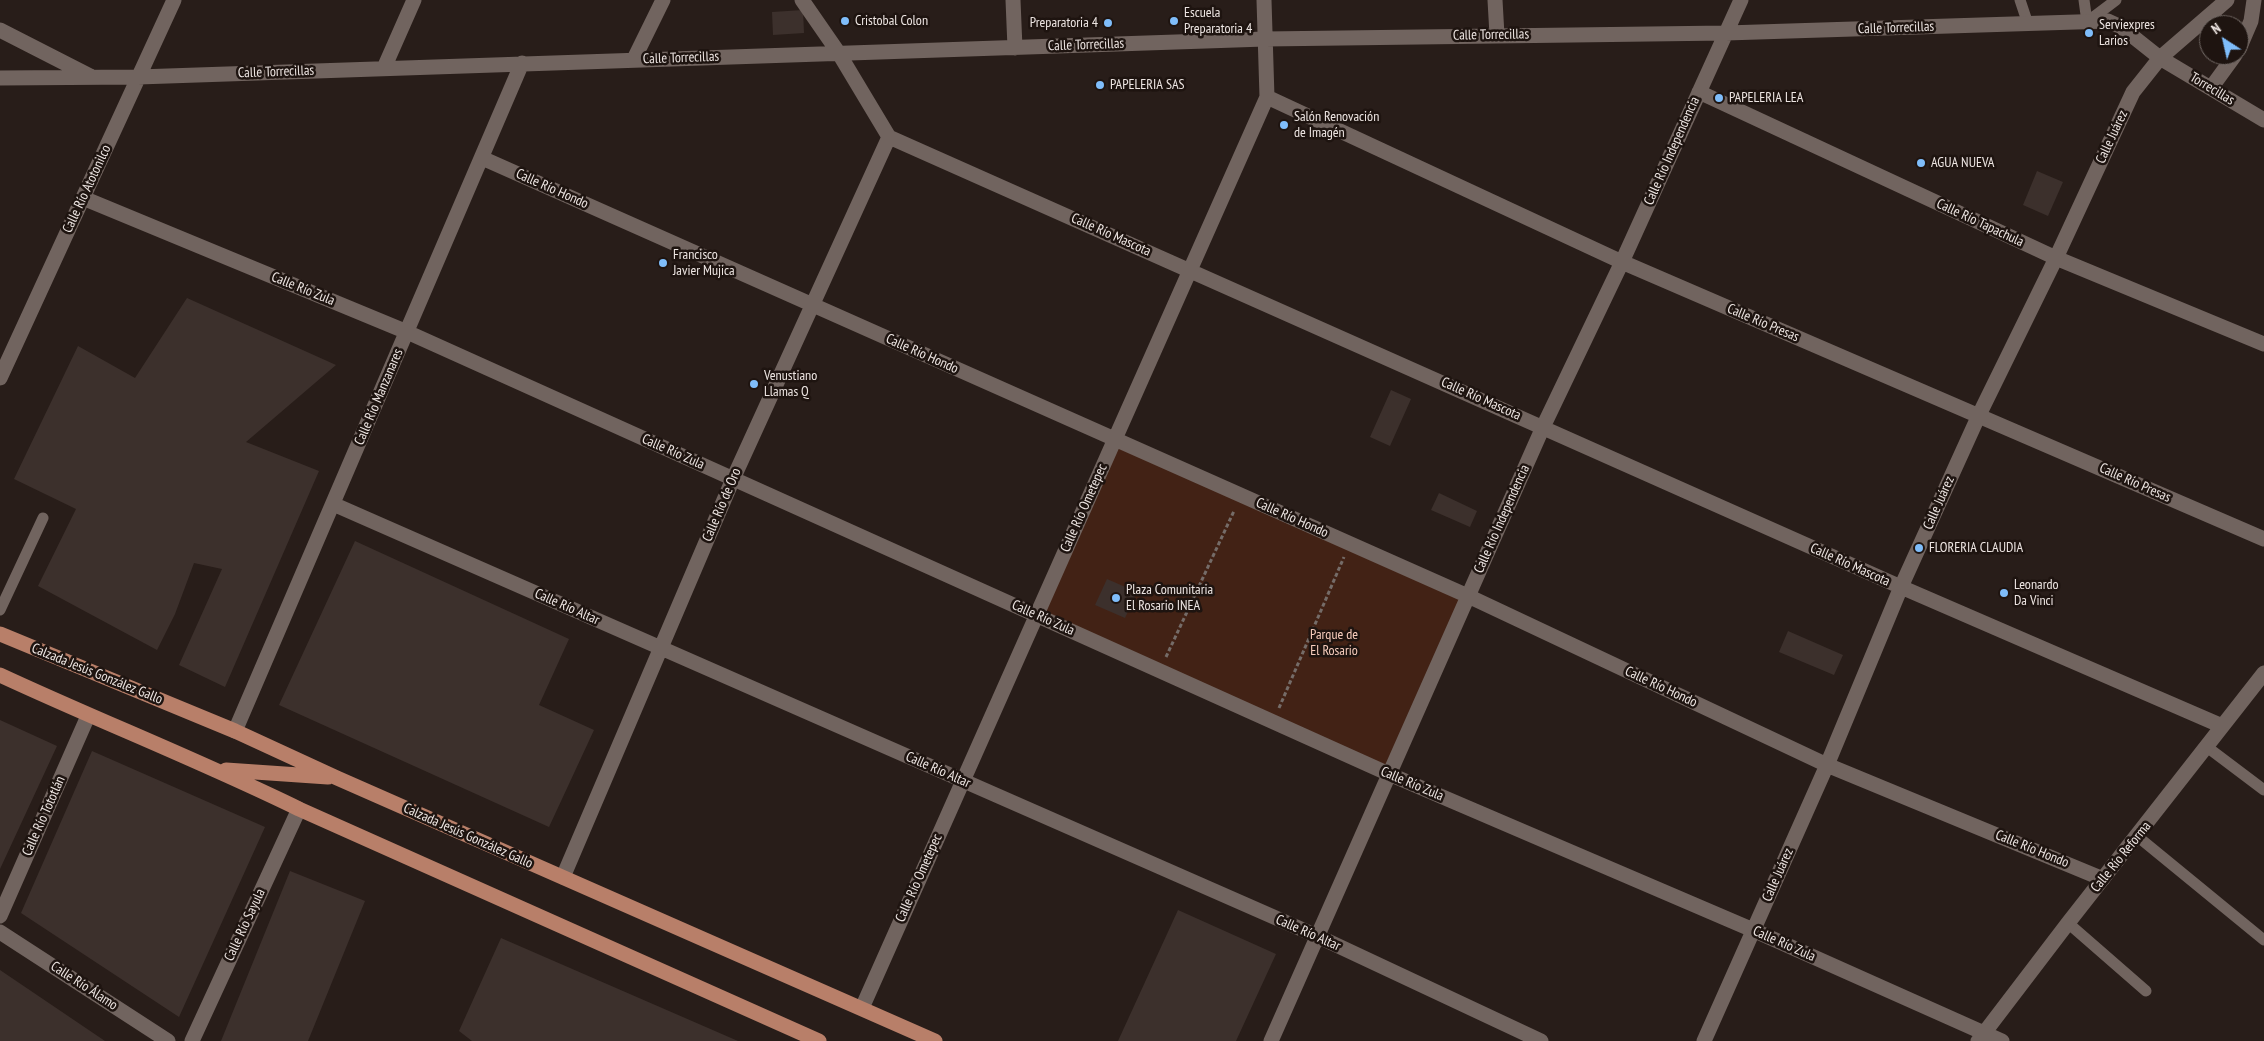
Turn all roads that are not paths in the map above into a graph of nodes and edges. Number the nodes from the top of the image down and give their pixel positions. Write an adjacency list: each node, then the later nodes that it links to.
1 (174, 0): 29 (street, Calle Río Atotonilco)
2 (414, 0): 27 (street)
3 (663, 0): 24 (street)
4 (802, 0): 22 (street)
5 (1013, 0): 21 (street)
6 (1264, 0): 20 (street, Calle Río Ometepec)
7 (1495, 0): 19 (street)
8 (1741, 0): 18 (street, Calle Río Independencia)
9 (2020, 0): 15 (lane)
10 (2084, 0): 14 (lane)
11 (2116, 0): 14 (lane)
12 (2227, 0): 23 (street, Calle Juárez)
13 (2254, 0): 16 (street)
14 (2087, 22): 15 (street, Calle Torrecillas); 23 (street, Calle Torrecillas)
15 (2028, 24): 18 (street, Calle Torrecillas)
16 (2249, 26)
17 (0, 30): 28 (street)
18 (1726, 33): 19 (street, Calle Torrecillas); 32 (street, Calle Río Independencia)
19 (1497, 35): 20 (street, Calle Torrecillas)
20 (1265, 39): 21 (street, Calle Torrecillas); 33 (street, Calle Río Ometepec)
21 (1015, 48): 22 (street, Calle Torrecillas)
22 (838, 52): 24 (street, Calle Torrecillas); 35 (street)
23 (2160, 58): 31 (street, Torrecillas); 38 (street, Calle Juárez)
24 (634, 59): 25 (street, Calle Torrecillas)
25 (522, 63): 27 (street, Calle Torrecillas); 36 (street, Calle Río Manzanares)
26 (2228, 65): 31 (street)
27 (384, 68): 29 (street, Calle Torrecillas)
28 (92, 77): 29 (street, Calle Torrecillas); 30 (street, Calle Torrecillas)
29 (138, 77): 37 (street, Calle Río Atotonilco)
30 (0, 78)
31 (2211, 88): 34 (street, Torrecillas)
32 (1699, 92): 38 (street, Calle Río Tapachula); 39 (street, Calle Río Independencia)
33 (1267, 97): 39 (street, Calle Río Presas); 40 (street, Calle Río Ometepec)
34 (2264, 120)
35 (889, 137): 40 (street, Calle Río Mascota); 41 (street, Calle Río de Oro)
36 (482, 158): 41 (street, Calle Río Hondo); 42 (street, Calle Río Manzanares)
37 (83, 198): 42 (street, Calle Río Zula); 44 (street, Calle Río Atotonilco)
38 (2056, 258): 43 (street, Calle Río Tapachula); 45 (street, Calle Juárez)
39 (1622, 262): 45 (street, Calle Río Presas); 46 (street, Calle Río Independencia)
40 (1190, 270): 46 (street, Calle Río Mascota); 47 (street, Calle Río Ometepec)
41 (813, 305): 47 (street, Calle Río Hondo); 48 (street, Calle Río de Oro)
42 (407, 332): 48 (street, Calle Río Zula); 49 (street, Calle Río Manzanares)
43 (2264, 344)
44 (0, 378)
45 (1979, 414): 51 (street, Calle Río Presas); 52 (street, Calle Juárez)
46 (1543, 426): 52 (street, Calle Río Mascota); 53 (street, Calle Río Independencia)
47 (1115, 439): 53 (street, Calle Río Hondo); 55 (street, Calle Río Ometepec)
48 (733, 479): 55 (street, Calle Río Zula); 57 (street, Calle Río de Oro)
49 (333, 504): 57 (street, Calle Río Altar); 62 (street, Calle Río Manzanares)
50 (43, 518): 54 (lane)
51 (2264, 539)
52 (1901, 587): 61 (street, Calle Río Mascota); 64 (street, Calle Juárez)
53 (1468, 596): 64 (street, Calle Río Hondo); 66 (street, Calle Río Independencia)
54 (0, 610)
55 (1036, 616): 66 (street, Calle Río Zula); 68 (street, Calle Río Ometepec)
56 (0, 634): 62 (main road, Calzada Jesús González Gallo)
57 (661, 648): 68 (street, Calle Río Altar); 72 (street, Calle Río de Oro)
58 (2264, 673): 61 (street, Calle Río Reforma)
59 (0, 676): 60 (main road)
60 (88, 716): 65 (main road); 74 (street, Calle Río Tototlán)
61 (2222, 726): 63 (street, Calle Río Reforma)
62 (235, 731): 67 (main road, Calzada Jesús González Gallo)
63 (2207, 747): 69 (lane); 71 (street, Calle Río Reforma)
64 (1827, 765): 73 (street, Calle Río Hondo); 76 (street, Calle Juárez)
65 (217, 770): 67 (main road); 70 (main road)
66 (1389, 774): 76 (street, Calle Río Zula); 78 (street, Calle Río Independencia)
67 (336, 778): 72 (main road, Calzada Jesús González Gallo)
68 (963, 781): 78 (street, Calle Río Altar); 81 (street, Calle Río Ometepec)
69 (2264, 790)
70 (299, 809): 84 (street, Calle Río Sayula); 85 (main road)
71 (2137, 836): 73 (street, Calle Río Reforma); 79 (lane)
72 (564, 877): 81 (main road, Calzada Jesús González Gallo)
73 (2103, 879): 75 (street, Calle Río Reforma)
74 (0, 916)
75 (2068, 923): 80 (lane); 82 (street, Calle Río Reforma)
76 (1753, 930): 82 (street, Calle Río Zula); 89 (street, Calle Juárez)
77 (0, 932): 83 (street, Calle Río Álamo)
78 (1317, 936): 87 (street, Calle Río Independencia); 88 (street, Calle Río Altar)
79 (2264, 940)
80 (2146, 991)
81 (862, 1008): 86 (main road, Calzada Jesús González Gallo)
82 (1981, 1037): 90 (street, Calle Río Zula)
83 (168, 1041)
84 (192, 1041)
85 (819, 1041)
86 (935, 1041)
87 (1271, 1041)
88 (1541, 1041)
89 (1704, 1041)
90 (2002, 1041)

